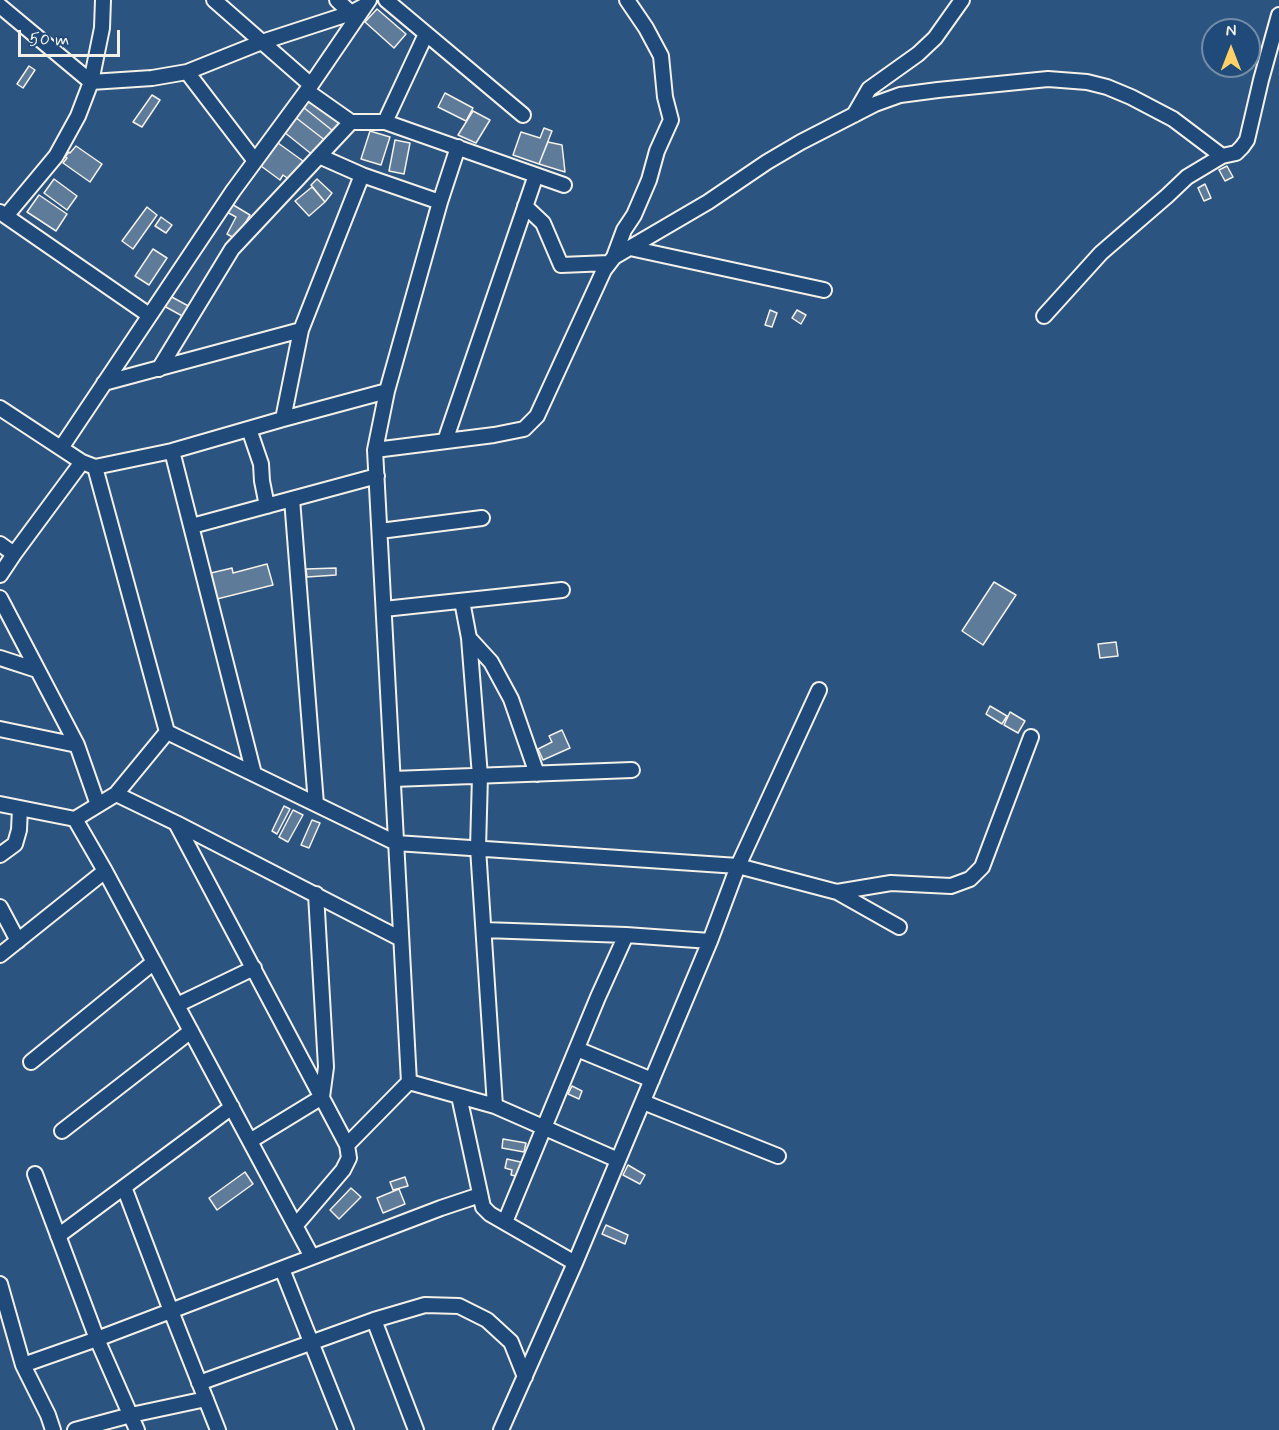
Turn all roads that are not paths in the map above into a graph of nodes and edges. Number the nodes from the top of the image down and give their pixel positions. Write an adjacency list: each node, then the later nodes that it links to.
1 (103, 0): 14 (street)
2 (214, 0): 12 (street)
3 (337, 0): 9 (street)
4 (386, 0): 11 (street)
5 (627, 0): 31 (street)
6 (962, 0): 17 (street)
7 (368, 3): 9 (street); 15 (street)
8 (0, 6): 14 (street)
9 (351, 13): 12 (street)
10 (1279, 15): 22 (street)
11 (426, 34): 16 (street); 19 (street)
12 (262, 42): 13 (street); 15 (street)
13 (187, 72): 14 (street); 23 (street)
14 (91, 82): 29 (street)
15 (309, 88): 18 (street); 23 (street)
16 (523, 115)
17 (854, 115): 22 (street); 30 (street)
18 (351, 122): 19 (street); 21 (street)
19 (385, 122): 20 (street)
20 (458, 147): 25 (street); 27 (street)
21 (319, 156): 24 (street); 36 (street)
22 (1222, 156): 34 (street)
23 (255, 161): 33 (street)
24 (362, 175): 27 (street); 35 (street)
25 (536, 175): 26 (street); 28 (street)
26 (564, 185)
27 (440, 202): 38 (street)
28 (525, 206): 31 (street); 42 (street)
29 (3, 214): 33 (street)
30 (630, 248): 31 (street); 32 (street)
31 (611, 260): 42 (street)
32 (824, 291)
33 (149, 315): 37 (street)
34 (1044, 316)
35 (302, 330): 36 (street); 40 (street)
36 (159, 369): 37 (street)
37 (104, 383): 43 (street)
38 (387, 391): 40 (street); 44 (street)
39 (0, 408): 43 (street)
40 (283, 419): 41 (street)
41 (249, 429): 45 (street); 49 (street)
42 (445, 441): 44 (street)
43 (61, 448): 46 (street)
44 (375, 450): 47 (street)
45 (172, 451): 46 (street); 51 (street)
46 (88, 465): 54 (street); 65 (street)
47 (377, 476): 48 (street); 52 (street)
48 (292, 499): 49 (street); 75 (street)
49 (267, 506): 51 (street)
50 (482, 518): 52 (street)
51 (192, 526): 69 (street)
52 (380, 531): 59 (street)
53 (0, 544): 54 (street)
54 (14, 554): 55 (street)
55 (0, 575)
56 (562, 590): 58 (street)
57 (0, 598): 62 (street)
58 (462, 601): 59 (street); 60 (street)
59 (384, 609): 72 (street)
60 (469, 638): 70 (street); 71 (street)
61 (0, 658): 62 (street)
62 (37, 670): 67 (street)
63 (819, 690): 83 (street)
64 (0, 729): 67 (street)
65 (167, 732): 69 (street); 73 (street)
66 (1031, 737): 85 (street)
67 (77, 745): 76 (street)
68 (632, 770): 70 (street)
69 (254, 774): 75 (street)
70 (537, 774): 71 (street)
71 (480, 776): 72 (street); 81 (street)
72 (393, 779): 80 (street)
73 (116, 794): 76 (street); 79 (street)
74 (0, 804): 77 (street)
75 (316, 804): 80 (street)
76 (98, 805): 78 (street)
77 (20, 808): 78 (street); 82 (street)
78 (75, 819): 84 (street)
79 (176, 823): 86 (street); 96 (street)
80 (396, 843): 81 (street); 91 (street)
81 (478, 848): 83 (street); 89 (street)
82 (0, 855)
83 (738, 866): 85 (street); 93 (street)
84 (105, 871): 92 (street); 95 (street)
85 (837, 892): 88 (street)
86 (316, 894): 91 (street); 104 (street)
87 (0, 907): 92 (street)
88 (899, 927)
89 (484, 930): 90 (street); 106 (street)
90 (626, 935): 93 (street); 99 (street)
91 (401, 939): 102 (street)
92 (18, 941): 94 (street)
93 (710, 941): 101 (street)
94 (0, 956)
95 (154, 962): 97 (street); 100 (street)
96 (254, 968): 97 (street); 104 (street)
97 (177, 1005): 98 (street)
98 (191, 1030): 107 (street); 109 (street)
99 (577, 1049): 101 (street); 108 (street)
100 (31, 1062)
101 (652, 1080): 105 (street)
102 (409, 1082): 103 (street); 111 (street)
103 (459, 1096): 106 (street); 116 (street)
104 (322, 1097): 110 (street); 111 (street)
105 (643, 1102): 112 (street); 113 (street)
106 (495, 1106): 108 (street)
107 (232, 1107): 110 (street); 115 (street)
108 (544, 1128): 113 (street); 117 (street)
109 (62, 1131)
110 (250, 1141): 118 (street)
111 (347, 1144): 118 (street)
112 (778, 1156)
113 (618, 1160): 121 (street)
114 (35, 1174): 119 (street)
115 (124, 1187): 119 (street); 124 (street)
116 (480, 1195): 117 (street); 120 (street)
117 (505, 1222): 121 (street)
118 (296, 1225): 120 (street)
119 (58, 1236): 126 (street)
120 (312, 1257): 122 (street)
121 (575, 1263): 129 (street)
122 (282, 1269): 124 (street); 127 (street)
123 (0, 1284): 128 (street)
124 (171, 1311): 126 (street); 130 (street)
125 (374, 1320): 127 (street); 129 (street); 138 (street)
126 (97, 1339): 128 (street); 132 (street)
127 (311, 1342): 130 (street); 137 (street)
128 (23, 1365): 133 (street)
129 (525, 1377): 139 (street)
130 (199, 1383): 131 (street)
131 (206, 1399): 132 (street); 136 (street)
132 (131, 1415): 134 (street); 135 (street)
133 (53, 1430)
134 (75, 1430)
135 (137, 1430)
136 (219, 1430)
137 (346, 1430)
138 (416, 1430)
139 (501, 1430)

